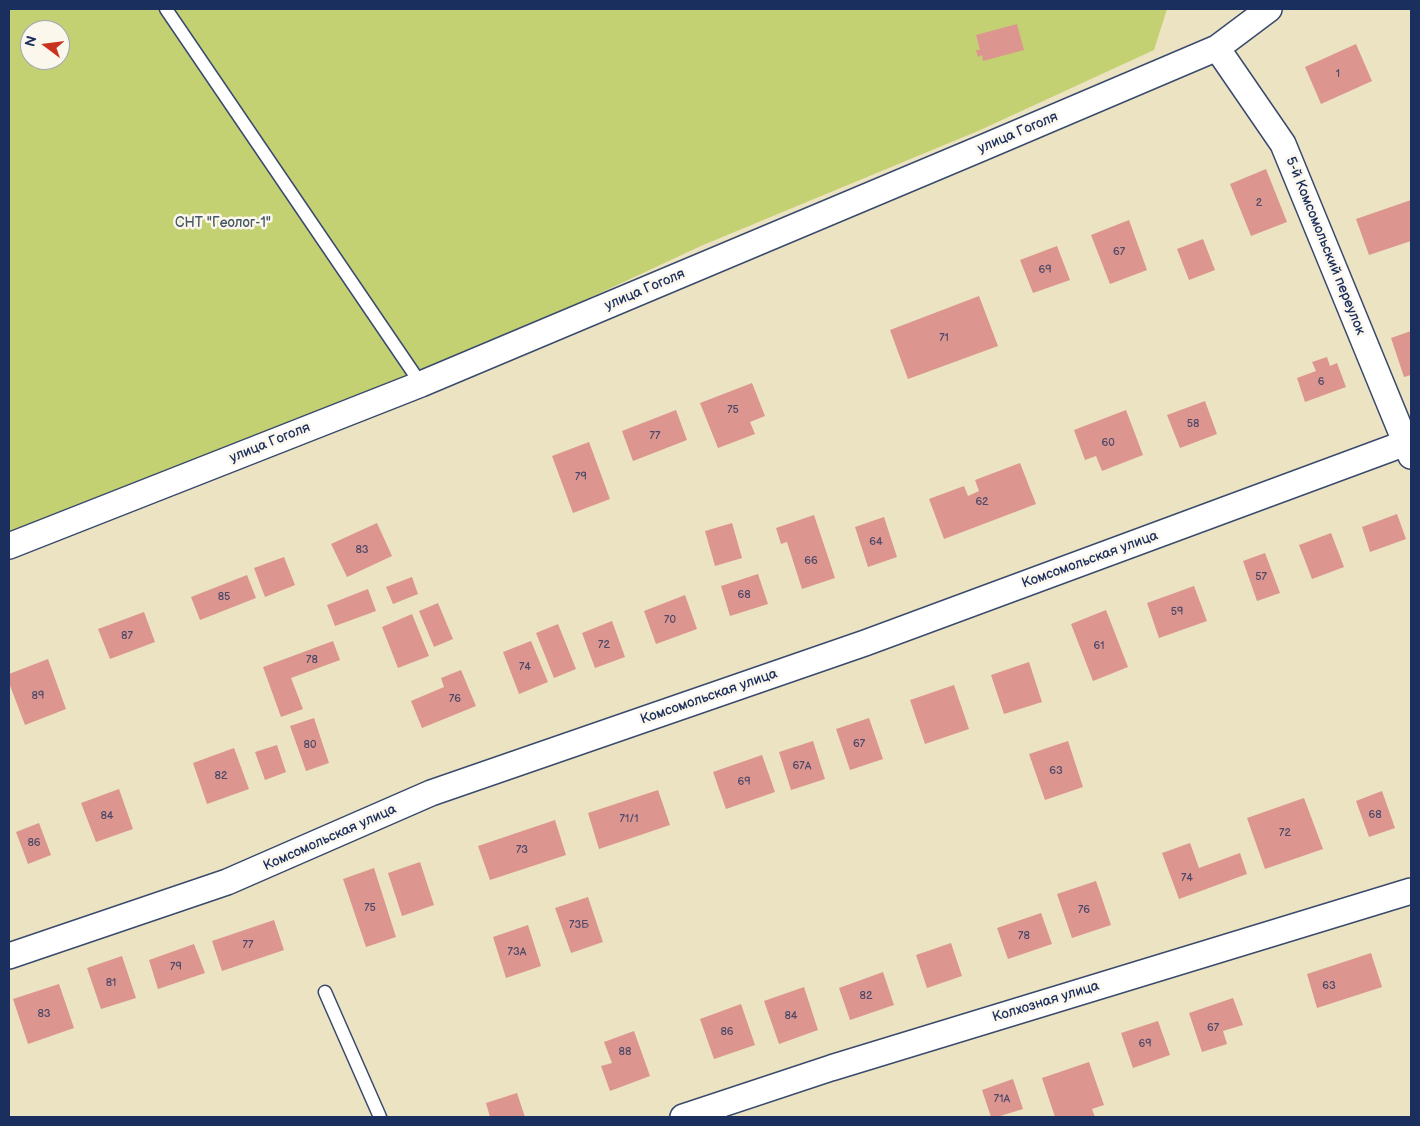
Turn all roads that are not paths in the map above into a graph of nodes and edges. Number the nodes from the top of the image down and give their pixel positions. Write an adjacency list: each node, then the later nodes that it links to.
1 (166, 9): 4 (lane)
2 (1269, 9): 3 (street, улица Гоголя)
3 (1217, 48): 4 (street, улица Гоголя); 5 (street, 5-й Комсомольский переулок)
4 (421, 384): 6 (street, улица Гоголя)
5 (1410, 447): 8 (street, Комсомольская улица)
6 (9, 546)
7 (1411, 891): 11 (street, Колхозная улица)
8 (9, 956)
9 (325, 992): 10 (lane)
10 (380, 1117)
11 (683, 1117)

